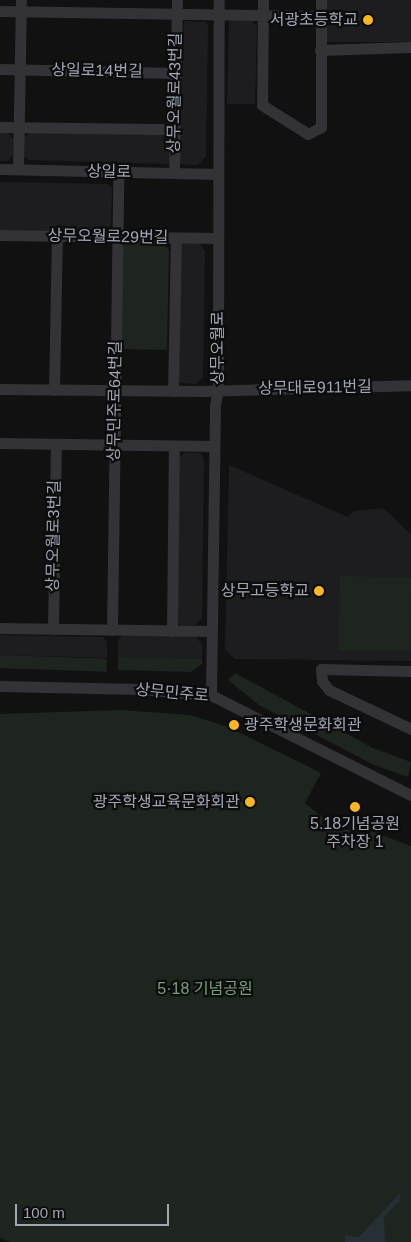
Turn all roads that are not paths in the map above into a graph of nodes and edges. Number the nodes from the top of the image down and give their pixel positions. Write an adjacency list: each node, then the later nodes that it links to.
1 (177, 0): 7 (street, 상무오월로43번길)
2 (219, 0): 8 (street, 상무오월로)
3 (262, 0): 9 (street)
4 (321, 0): 10 (street)
5 (20, 6): 6 (street, 상무오월로43번길); 7 (street, 상무오월로43번길); 14 (street)
6 (0, 11)
7 (176, 14): 8 (street, 상무오월로43번길); 15 (street, 상무오월로43번길)
8 (219, 14): 9 (street, 상무오월로43번길); 23 (street, 상무오월로)
9 (262, 16): 10 (street, 상무오월로43번길); 12 (street)
10 (321, 16): 12 (street)
11 (411, 47): 12 (street)
12 (320, 50)
13 (0, 69): 14 (street, 상일로14번길)
14 (19, 70): 15 (street, 상일로14번길); 17 (street)
15 (176, 73): 18 (street, 상무오월로43번길)
16 (0, 127): 17 (street)
17 (19, 127): 18 (street); 20 (street)
18 (174, 129): 22 (street, 상무오월로43번길)
19 (0, 169): 20 (street, 상일로)
20 (18, 170): 21 (street, 상일로)
21 (118, 172): 22 (street, 상일로); 26 (street, 상무민주로64번길)
22 (174, 173): 23 (street, 상일로)
23 (217, 174): 28 (street, 상무오월로)
24 (0, 235): 25 (street, 상무오월로29번길)
25 (57, 236): 26 (street, 상무오월로29번길); 31 (street)
26 (117, 237): 27 (street, 상무오월로29번길); 33 (street, 상무민주로64번길)
27 (176, 238): 28 (street, 상무오월로29번길); 34 (street)
28 (216, 238): 32 (street, 상무오월로)
29 (411, 386): 32 (street, 상무대로911번길)
30 (0, 389): 31 (street, 상무대로911번길)
31 (54, 390): 33 (street, 상무대로911번길)
32 (218, 390): 34 (street, 상무대로911번길); 39 (street, 상무오월로)
33 (115, 392): 34 (street, 상무대로911번길); 37 (street, 상무민주로64번길)
34 (173, 392)
35 (0, 443): 36 (street)
36 (56, 444): 37 (street); 41 (street, 상무오월로3번길)
37 (114, 445): 38 (street); 42 (street, 상무민주로64번길)
38 (174, 446): 39 (street); 43 (street)
39 (214, 446): 44 (street, 상무오월로)
40 (0, 628): 41 (street)
41 (53, 629): 42 (street)
42 (112, 630): 43 (street)
43 (172, 631): 44 (street)
44 (212, 632): 47 (street, 상무오월로)
45 (411, 671): 48 (street)
46 (0, 686): 47 (street, 상무민주로)
47 (211, 695): 49 (street, 상무민주로)
48 (411, 729)
49 (410, 790)

